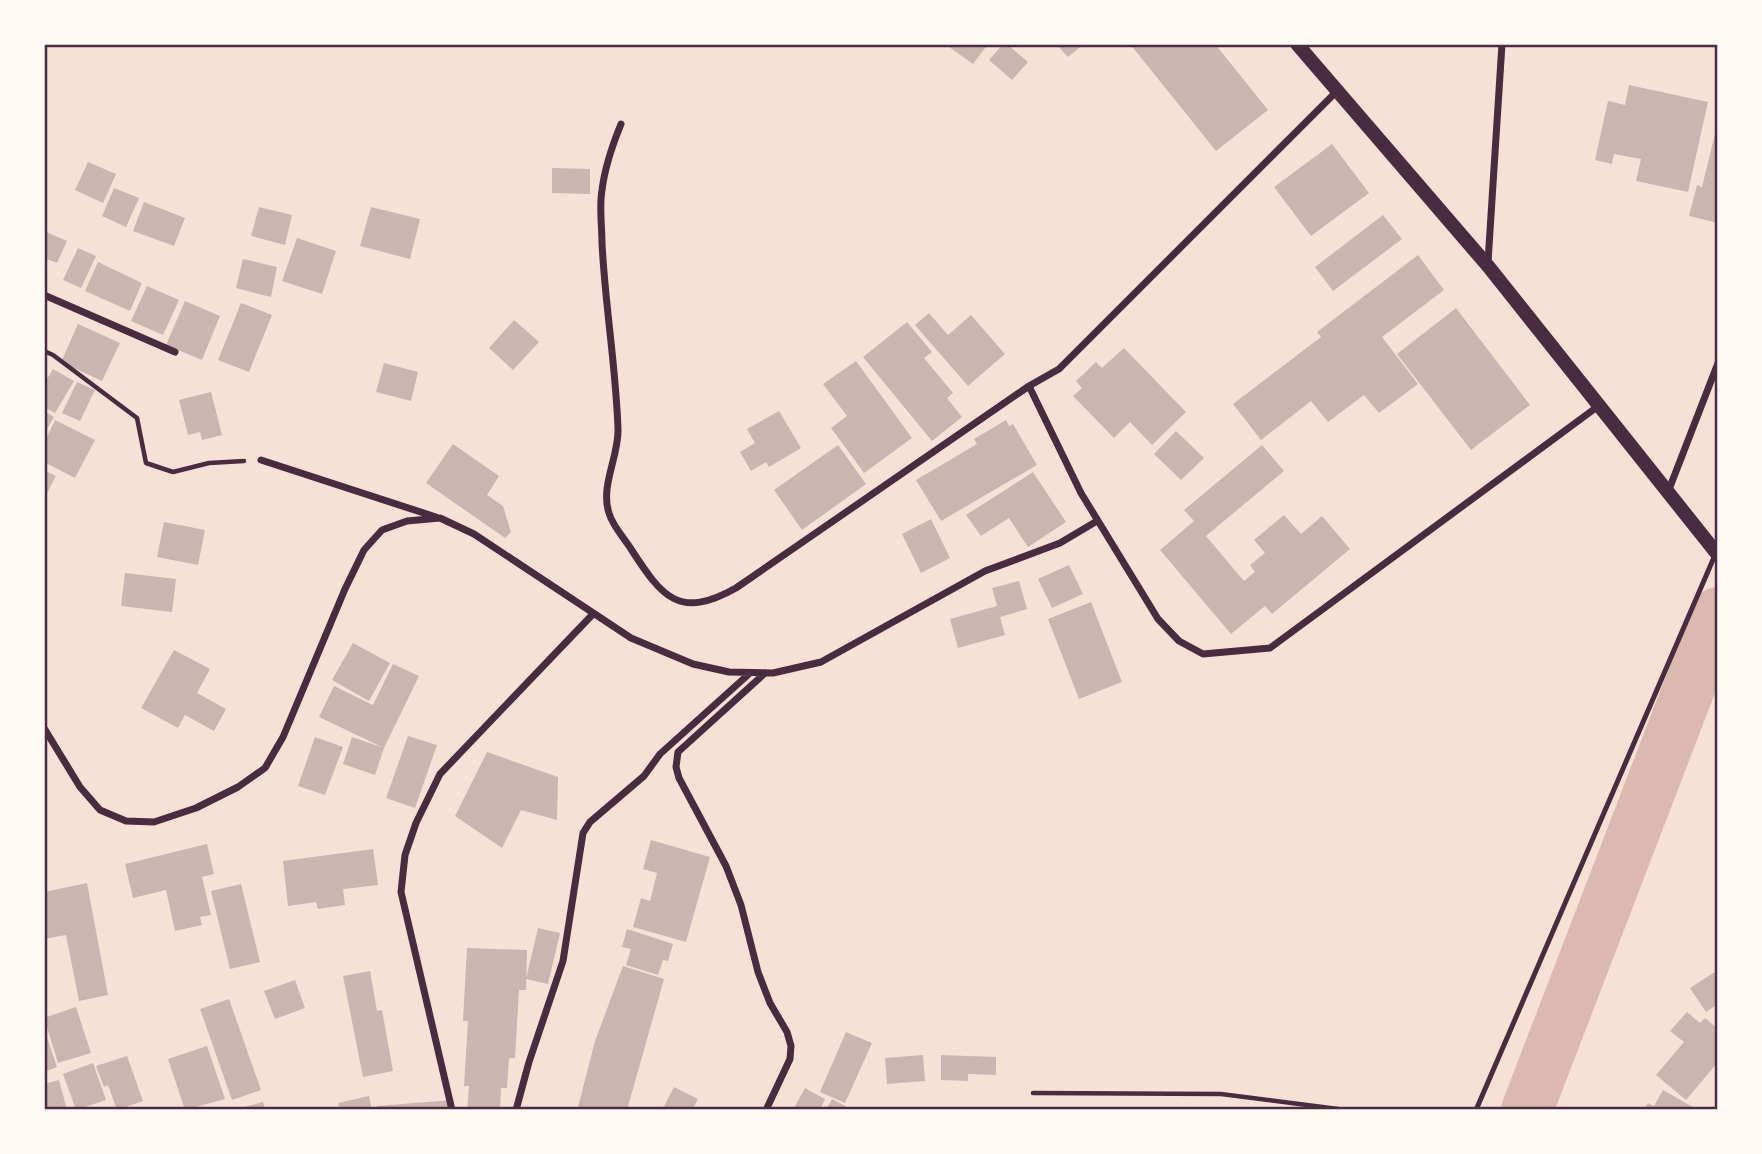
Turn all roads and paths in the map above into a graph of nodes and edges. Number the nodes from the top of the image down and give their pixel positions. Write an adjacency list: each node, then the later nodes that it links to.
1 (1297, 44): 3 (main road)
2 (1502, 44): 5 (street)
3 (1338, 90): 5 (main road); 10 (street)
4 (621, 124): 10 (street)
5 (1488, 267): 11 (main road)
6 (44, 295): 8 (street)
7 (44, 351): 12 (path)
8 (175, 352)
9 (1718, 363): 13 (street)
10 (1029, 386): 15 (street)
11 (1597, 407): 13 (main road); 15 (street)
12 (261, 460): 14 (street)
13 (1667, 493): 16 (main road)
14 (440, 518): 17 (street); 20 (street)
15 (1097, 521): 19 (street)
16 (1717, 553): 26 (lane)
17 (593, 614): 18 (street); 22 (street)
18 (750, 672): 19 (street); 23 (street)
19 (765, 672): 24 (street)
20 (44, 728)
21 (1033, 1093): 25 (path)
22 (452, 1110)
23 (516, 1110)
24 (766, 1110)
25 (1346, 1110)
26 (1476, 1110)

